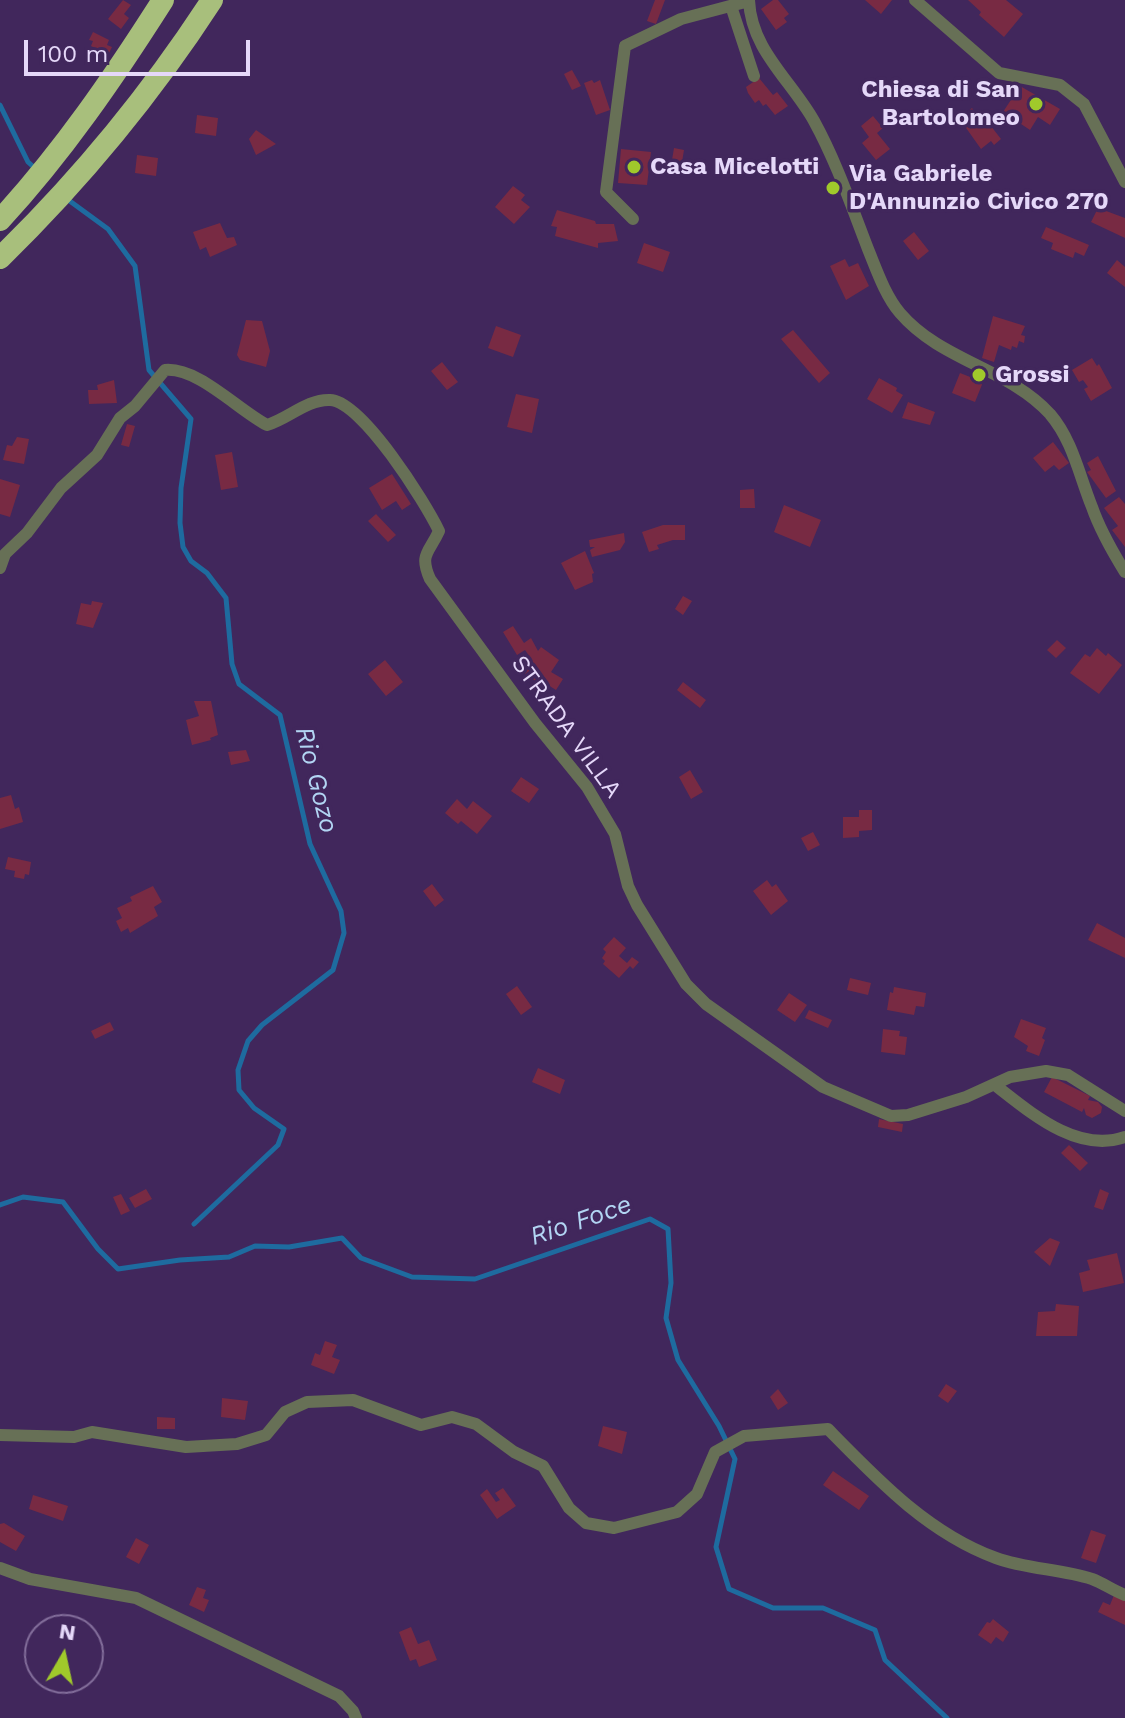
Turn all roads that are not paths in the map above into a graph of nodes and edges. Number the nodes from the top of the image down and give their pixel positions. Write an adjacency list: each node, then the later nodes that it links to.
1 (163, 0): 9 (highway)
2 (212, 0): 10 (highway)
3 (749, 0): 5 (street); 12 (street)
4 (915, 0): 7 (street)
5 (731, 6): 6 (street); 8 (street)
6 (754, 76)
7 (1125, 182)
8 (633, 219)
9 (0, 220)
10 (0, 258)
11 (0, 568): 13 (street, STRADA VILLA)
12 (1125, 572)
13 (995, 1085): 14 (street, STRADA VILLA); 15 (street)
14 (1125, 1111)
15 (1125, 1137)
16 (0, 1435): 18 (street)
17 (0, 1568): 19 (street)
18 (1125, 1595)
19 (356, 1718)

